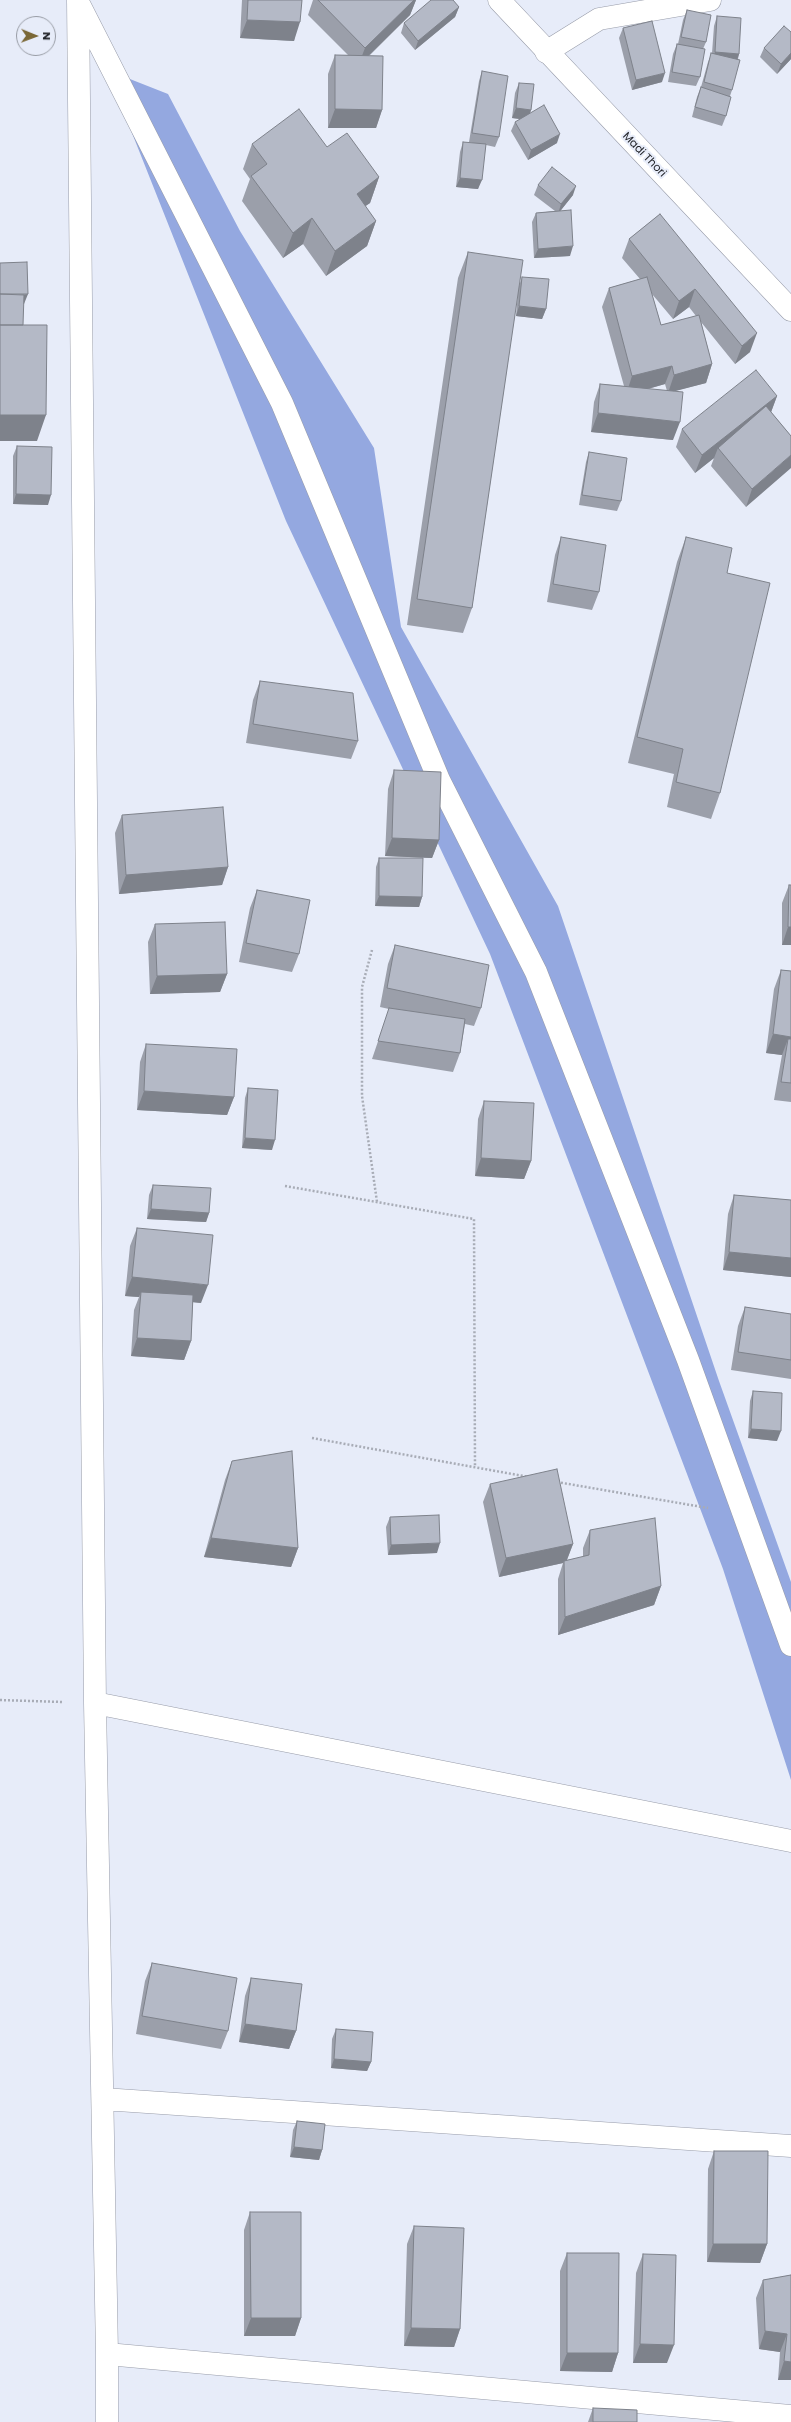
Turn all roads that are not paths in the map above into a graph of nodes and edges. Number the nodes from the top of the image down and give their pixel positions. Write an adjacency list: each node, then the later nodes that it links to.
1 (499, 0): 4 (street, Madi Thori)
2 (710, 0): 4 (street)
3 (78, 1): 6 (street); 7 (street)
4 (546, 52): 5 (street, Madi Thori)
5 (791, 310)
6 (790, 1641)
7 (95, 1703): 8 (street); 9 (street)
8 (791, 1841)
9 (103, 2099): 10 (street); 11 (street)
10 (791, 2146)
11 (107, 2354): 12 (street); 13 (street)
12 (791, 2416)
13 (106, 2422)

